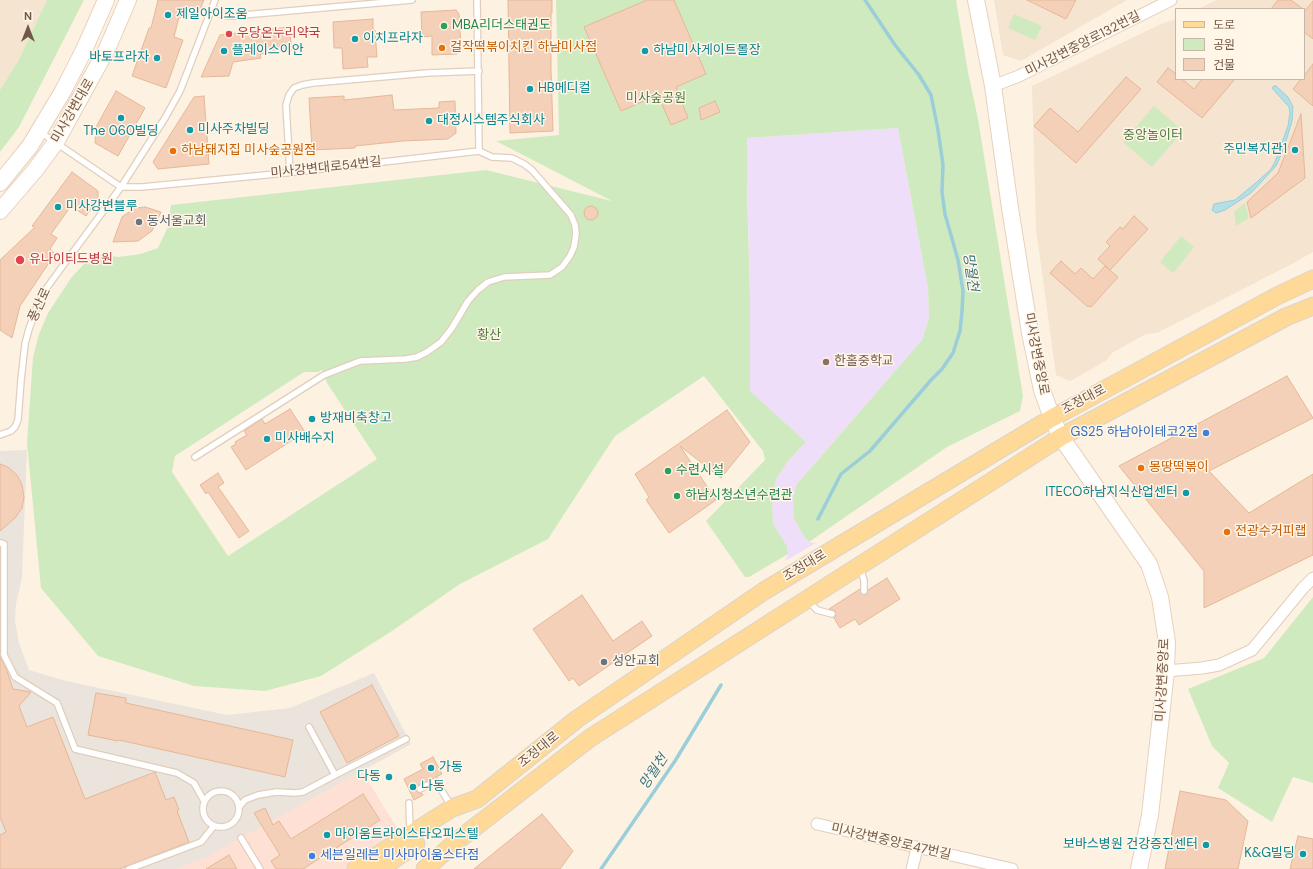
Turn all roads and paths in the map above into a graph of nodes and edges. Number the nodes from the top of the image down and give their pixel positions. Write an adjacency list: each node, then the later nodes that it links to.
1 (106, 0): 11 (street, 미사강변대로)
2 (128, 0): 12 (street, 미사강변대로)
3 (215, 0): 8 (lane, 풍산로)
4 (412, 0): 8 (lane)
5 (478, 0): 9 (lane)
6 (976, 0): 10 (street, 미사강변중앙로)
7 (1171, 0): 10 (street, 미사강변중앙로132번길)
8 (212, 10): 16 (lane, 풍산로)
9 (478, 71): 13 (lane); 14 (lane)
10 (993, 86): 24 (street, 미사강변중앙로)
11 (39, 131): 12 (lane); 15 (street, 미사강변대로)
12 (56, 142): 16 (lane); 17 (street, 미사강변대로)
13 (479, 151): 14 (lane, 미사강변대로54번길); 27 (lane)
14 (290, 172): 16 (lane, 미사강변대로54번길)
15 (0, 183)
16 (121, 187): 25 (lane, 풍산로)
17 (0, 211)
18 (1313, 272): 20 (main road, 조정대로)
19 (1313, 279): 20 (main road, 조정대로)
20 (1277, 296): 24 (main road, 조정대로)
21 (1313, 303): 23 (main road, 조정대로)
22 (1313, 306): 23 (main road, 조정대로)
23 (1286, 317): 26 (main road, 조정대로)
24 (1052, 418): 26 (street, 미사강변중앙로); 39 (main road, 조정대로)
25 (0, 435)
26 (1062, 437): 29 (main road, 조정대로); 34 (street, 미사강변중앙로)
27 (195, 457)
28 (0, 543): 40 (lane)
29 (859, 566): 31 (lane); 32 (main road, 조정대로)
30 (1313, 578): 34 (street)
31 (864, 591)
32 (806, 599): 33 (lane); 48 (main road, 조정대로)
33 (832, 614)
34 (1166, 671): 58 (street, 미사강변중앙로)
35 (309, 727): 37 (lane)
36 (406, 739): 37 (lane)
37 (335, 775): 42 (lane)
38 (420, 789): 43 (lane)
39 (477, 799): 43 (main road, 조정대로); 53 (main road)
40 (204, 801): 42 (lane); 45 (lane)
41 (408, 803): 46 (lane)
42 (239, 807): 45 (lane)
43 (452, 808): 46 (main road, 조정대로)
44 (817, 824): 49 (street, 미사강변중앙로47번길)
45 (214, 826): 50 (lane)
46 (410, 836): 52 (main road, 조정대로)
47 (241, 838): 51 (lane)
48 (457, 841): 54 (main road); 55 (main road, 조정대로)
49 (917, 848): 56 (street); 57 (street, 미사강변중앙로47번길)
50 (129, 869)
51 (260, 869)
52 (356, 869)
53 (380, 869)
54 (411, 869)
55 (424, 869)
56 (912, 869)
57 (1012, 869)
58 (1139, 869)

